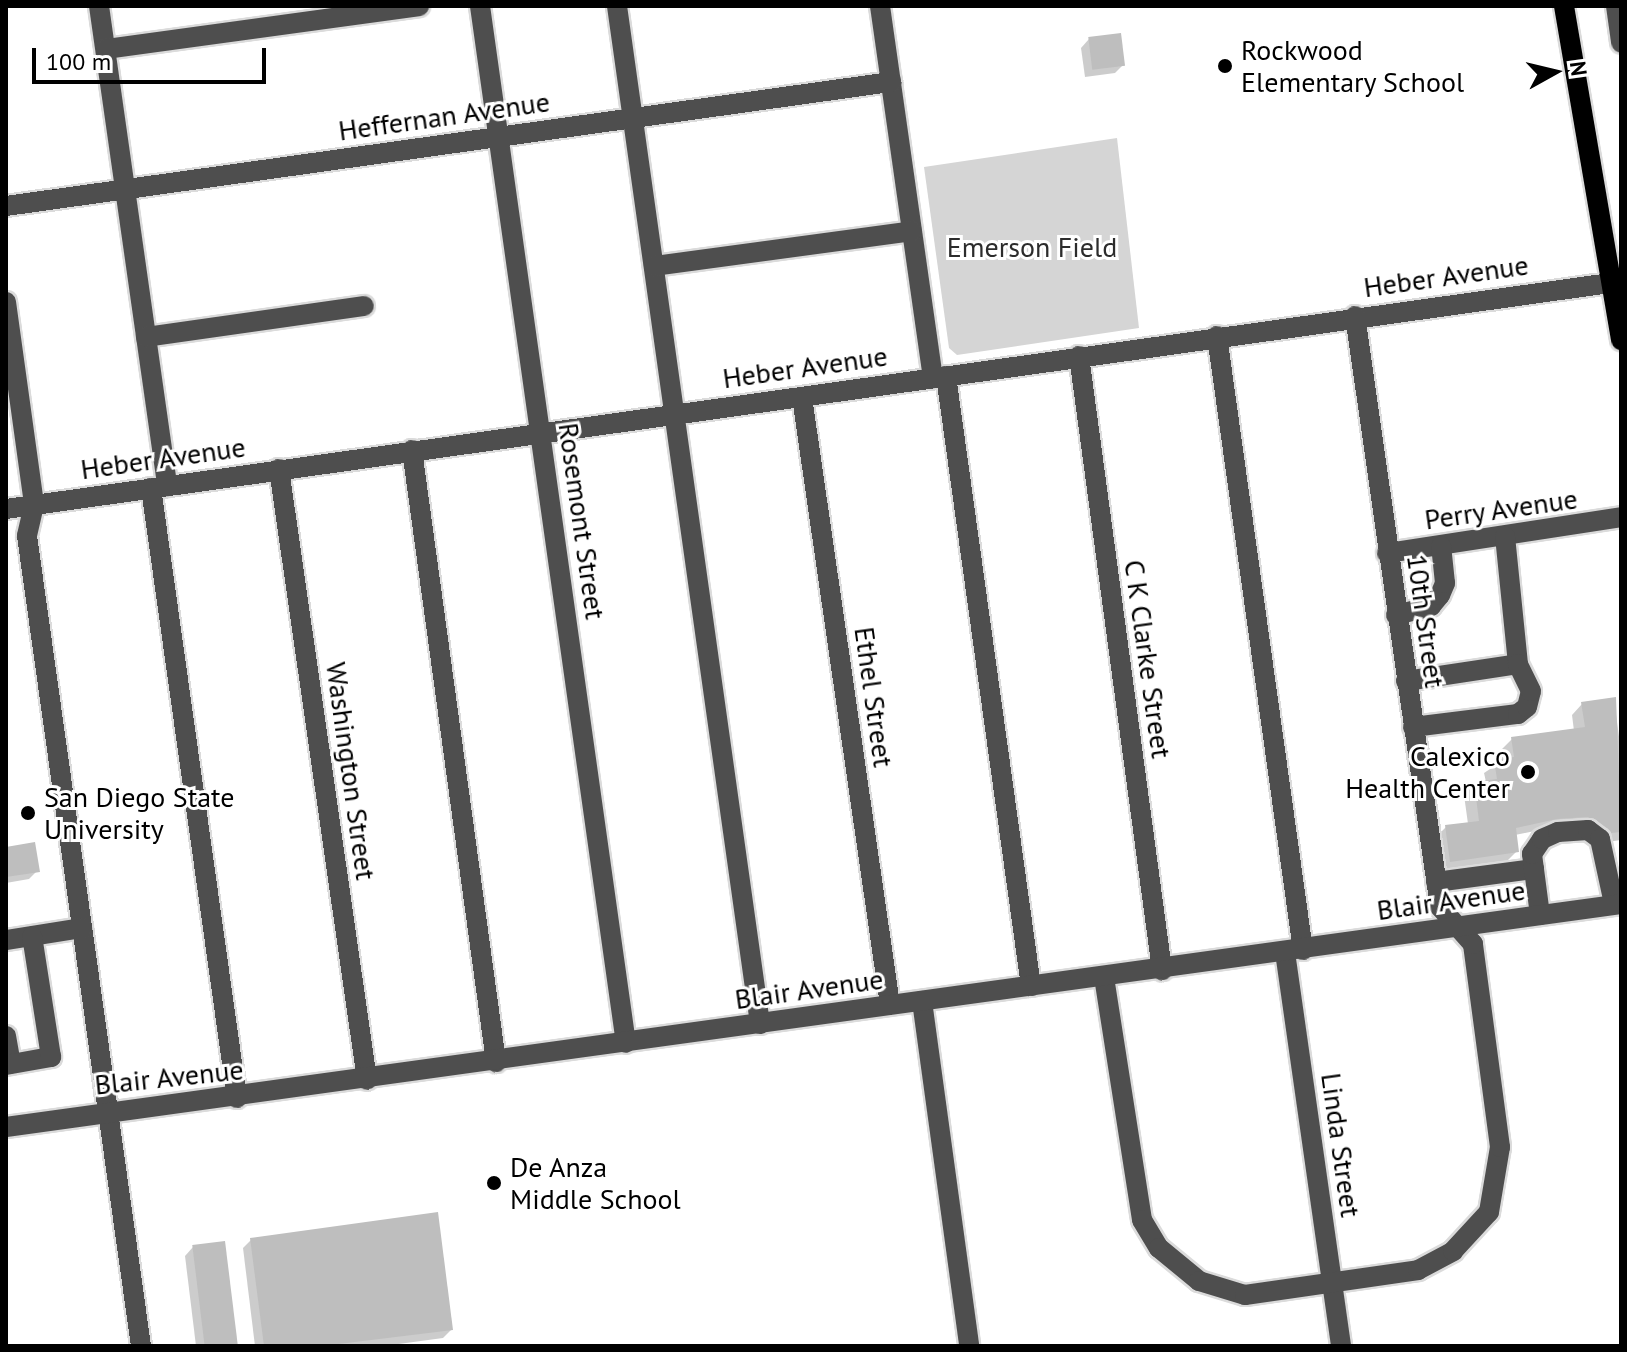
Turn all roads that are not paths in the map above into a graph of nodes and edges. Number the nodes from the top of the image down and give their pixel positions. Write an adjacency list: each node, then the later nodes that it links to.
1 (99, 6): 9 (street)
2 (419, 6): 9 (street)
3 (480, 6): 12 (street, Rosemont Street)
4 (617, 6): 11 (street)
5 (880, 6): 10 (street)
6 (1564, 6): 17 (main road)
7 (1616, 6): 8 (street)
8 (1621, 43)
9 (106, 49): 13 (street)
10 (891, 82): 11 (street, Heffernan Avenue); 15 (street)
11 (633, 118): 12 (street, Heffernan Avenue); 16 (street)
12 (497, 137): 13 (street, Heffernan Avenue); 28 (street, Rosemont Street)
13 (126, 189): 14 (street, Heffernan Avenue); 22 (street)
14 (6, 206)
15 (912, 231): 16 (street); 25 (street)
16 (654, 266): 27 (street)
17 (1611, 283): 20 (street, Heber Avenue); 23 (main road)
18 (6, 302): 32 (street)
19 (364, 306): 22 (street)
20 (1355, 316): 21 (street, Heber Avenue); 37 (street, 10th Street)
21 (1217, 336): 24 (street, Heber Avenue); 50 (street, Linda Street)
22 (146, 337): 31 (street)
23 (1621, 340)
24 (1079, 356): 25 (street, Heber Avenue); 51 (street, C K Clarke Street)
25 (939, 377): 26 (street, Heber Avenue); 53 (street)
26 (802, 397): 27 (street, Heber Avenue); 55 (street, Ethel Street)
27 (674, 414): 28 (street, Heber Avenue); 56 (street)
28 (541, 431): 29 (street, Heber Avenue); 58 (street, Rosemont Street)
29 (412, 450): 30 (street, Heber Avenue); 59 (street)
30 (279, 469): 31 (street, Heber Avenue); 61 (street, Washington Street)
31 (159, 487): 32 (street, Heber Avenue); 62 (street)
32 (34, 505): 33 (street, Heber Avenue); 47 (street)
33 (6, 509)
34 (1621, 517): 35 (street, Perry Avenue)
35 (1505, 537): 36 (street, Perry Avenue); 39 (street)
36 (1441, 546): 37 (street, Perry Avenue); 38 (street)
37 (1387, 553): 38 (street, 10th Street)
38 (1396, 615): 40 (street, 10th Street)
39 (1518, 664): 40 (street); 41 (street)
40 (1406, 681): 41 (street, 10th Street)
41 (1413, 727): 43 (street, 10th Street)
42 (1534, 869): 43 (street); 44 (street); 45 (street)
43 (1436, 882): 46 (street, 10th Street)
44 (1618, 904): 45 (street, Blair Avenue)
45 (1540, 915): 46 (street, Blair Avenue)
46 (1458, 927): 50 (street, Blair Avenue); 65 (street, 10th Street)
47 (82, 928): 48 (street); 63 (street)
48 (32, 936): 49 (street); 60 (street)
49 (6, 940)
50 (1294, 951): 51 (street, Blair Avenue); 65 (street, Linda Street)
51 (1162, 970): 52 (street, Blair Avenue)
52 (1104, 977): 53 (street, Blair Avenue); 65 (street, 10th Street)
53 (1031, 986): 54 (street, Blair Avenue)
54 (922, 1001): 55 (street, Blair Avenue); 67 (street)
55 (890, 1005): 56 (street, Blair Avenue)
56 (760, 1024): 58 (street, Blair Avenue)
57 (6, 1036): 60 (street)
58 (626, 1043): 59 (street, Blair Avenue)
59 (496, 1062): 61 (street, Blair Avenue)
60 (8, 1064)
61 (367, 1080): 62 (street, Blair Avenue)
62 (237, 1098): 63 (street, Blair Avenue)
63 (108, 1112): 64 (street, Blair Avenue); 66 (street)
64 (6, 1127)
65 (1332, 1284): 68 (street, Linda Street)
66 (141, 1346)
67 (969, 1346)
68 (1341, 1346)

